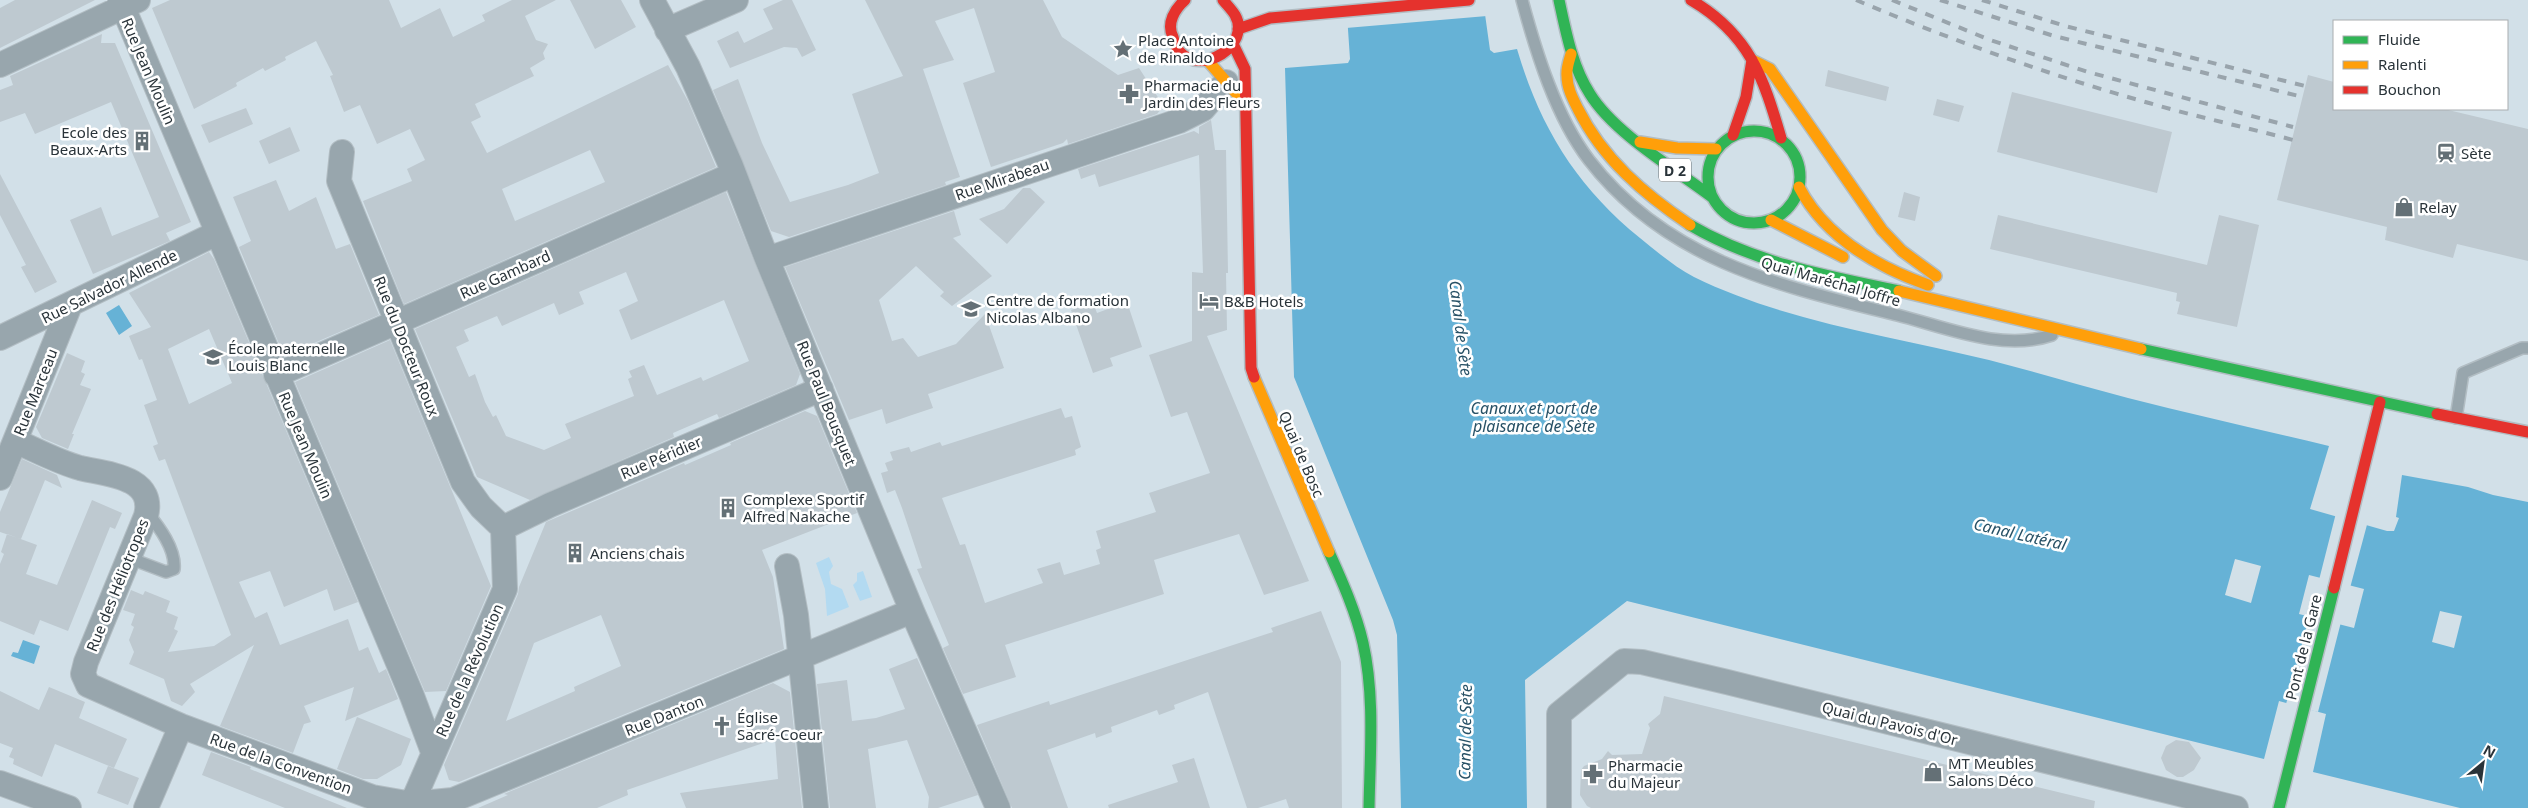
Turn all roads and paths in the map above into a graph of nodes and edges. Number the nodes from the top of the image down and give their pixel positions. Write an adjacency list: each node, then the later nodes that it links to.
1 (652, 0): 15 (street, Rue Paul Bousquet)
2 (736, 0): 15 (street)
3 (1185, 0): 13 (main road)
4 (1223, 0): 11 (main road)
5 (1469, 0): 12 (main road)
6 (1522, 0): 39 (lane, Quai Maréchal Joffre)
7 (1559, 0): 17 (main road, D 2)
8 (1691, 0): 18 (main road)
9 (127, 2): 20 (street); 32 (street, Rue Jean Moulin)
10 (1165, 8): 13 (main road)
11 (1234, 12): 12 (main road); 14 (main road)
12 (1270, 18): 14 (main road)
13 (1171, 21): 19 (main road)
14 (1238, 29): 16 (main road)
15 (667, 30): 28 (street, Rue Paul Bousquet)
16 (1233, 44): 19 (main road); 22 (main road, Quai de Bosc)
17 (1571, 54): 25 (main road, D 2); 35 (main road)
18 (1752, 60): 23 (main road); 24 (main road); 34 (main road)
19 (1208, 61): 21 (main road)
20 (0, 65)
21 (1226, 82): 22 (main road); 33 (street, Rue Mirabeau)
22 (1246, 103): 65 (main road, Quai de Bosc)
23 (1733, 135): 24 (main road); 26 (main road)
24 (1780, 138): 29 (main road)
25 (1639, 141): 26 (main road, D 2); 30 (main road, D 2)
26 (1716, 149): 30 (main road)
27 (342, 152): 38 (street, Rue du Docteur Roux)
28 (734, 174): 33 (street, Rue Paul Bousquet); 38 (street, Rue Gambard)
29 (1799, 187): 31 (main road); 34 (main road)
30 (1712, 197): 31 (main road)
31 (1771, 220): 35 (main road)
32 (217, 233): 36 (street, Rue Salvador Allende); 44 (street, Rue Jean Moulin)
33 (766, 259): 45 (street, Rue Paul Bousquet)
34 (1943, 287): 37 (main road)
35 (1903, 291): 39 (main road, Quai Maréchal Joffre)
36 (70, 305): 40 (street, Rue Salvador Allende); 49 (street, Rue Marceau)
37 (2039, 312)
38 (397, 322): 44 (street, Rue Gambard); 52 (street, Rue du Docteur Roux)
39 (2064, 331): 43 (main road, Quai Maréchal Joffre)
40 (0, 338)
41 (2165, 342): 43 (main road, Quai Maréchal Joffre)
42 (2528, 348): 47 (lane)
43 (2222, 368): 46 (main road, Quai Maréchal Joffre)
44 (276, 375): 58 (street, Rue Jean Moulin)
45 (821, 389): 52 (street, Rue Péridier); 55 (street, Rue Paul Bousquet)
46 (2380, 402): 47 (main road, Quai Maréchal Joffre); 68 (main road, Pont de la Gare)
47 (2456, 418): 48 (main road, Quai Maréchal Joffre)
48 (2528, 432)
49 (15, 441): 50 (street, Rue Marceau); 51 (street, Rue des Héliotropes)
50 (0, 478)
51 (147, 512): 53 (street, Rue des Héliotropes); 53 (lane)
52 (503, 528): 58 (street, Rue de la Révolution)
53 (129, 558): 57 (street, Rue des Héliotropes)
54 (787, 566): 56 (street)
55 (912, 611): 56 (street, Rue Danton); 64 (street, Rue Paul Bousquet)
56 (801, 659): 60 (street, Rue Danton); 63 (street)
57 (181, 726): 60 (street, Rue de la Convention); 62 (street)
58 (433, 752): 60 (street, Rue de la Révolution)
59 (0, 783): 61 (street)
60 (411, 806)
61 (69, 808)
62 (146, 808)
63 (816, 808)
64 (998, 808)
65 (1369, 808)
66 (1559, 808): 67 (street, Quai du Pavois d'Or)
67 (2236, 808)
68 (2279, 808)

